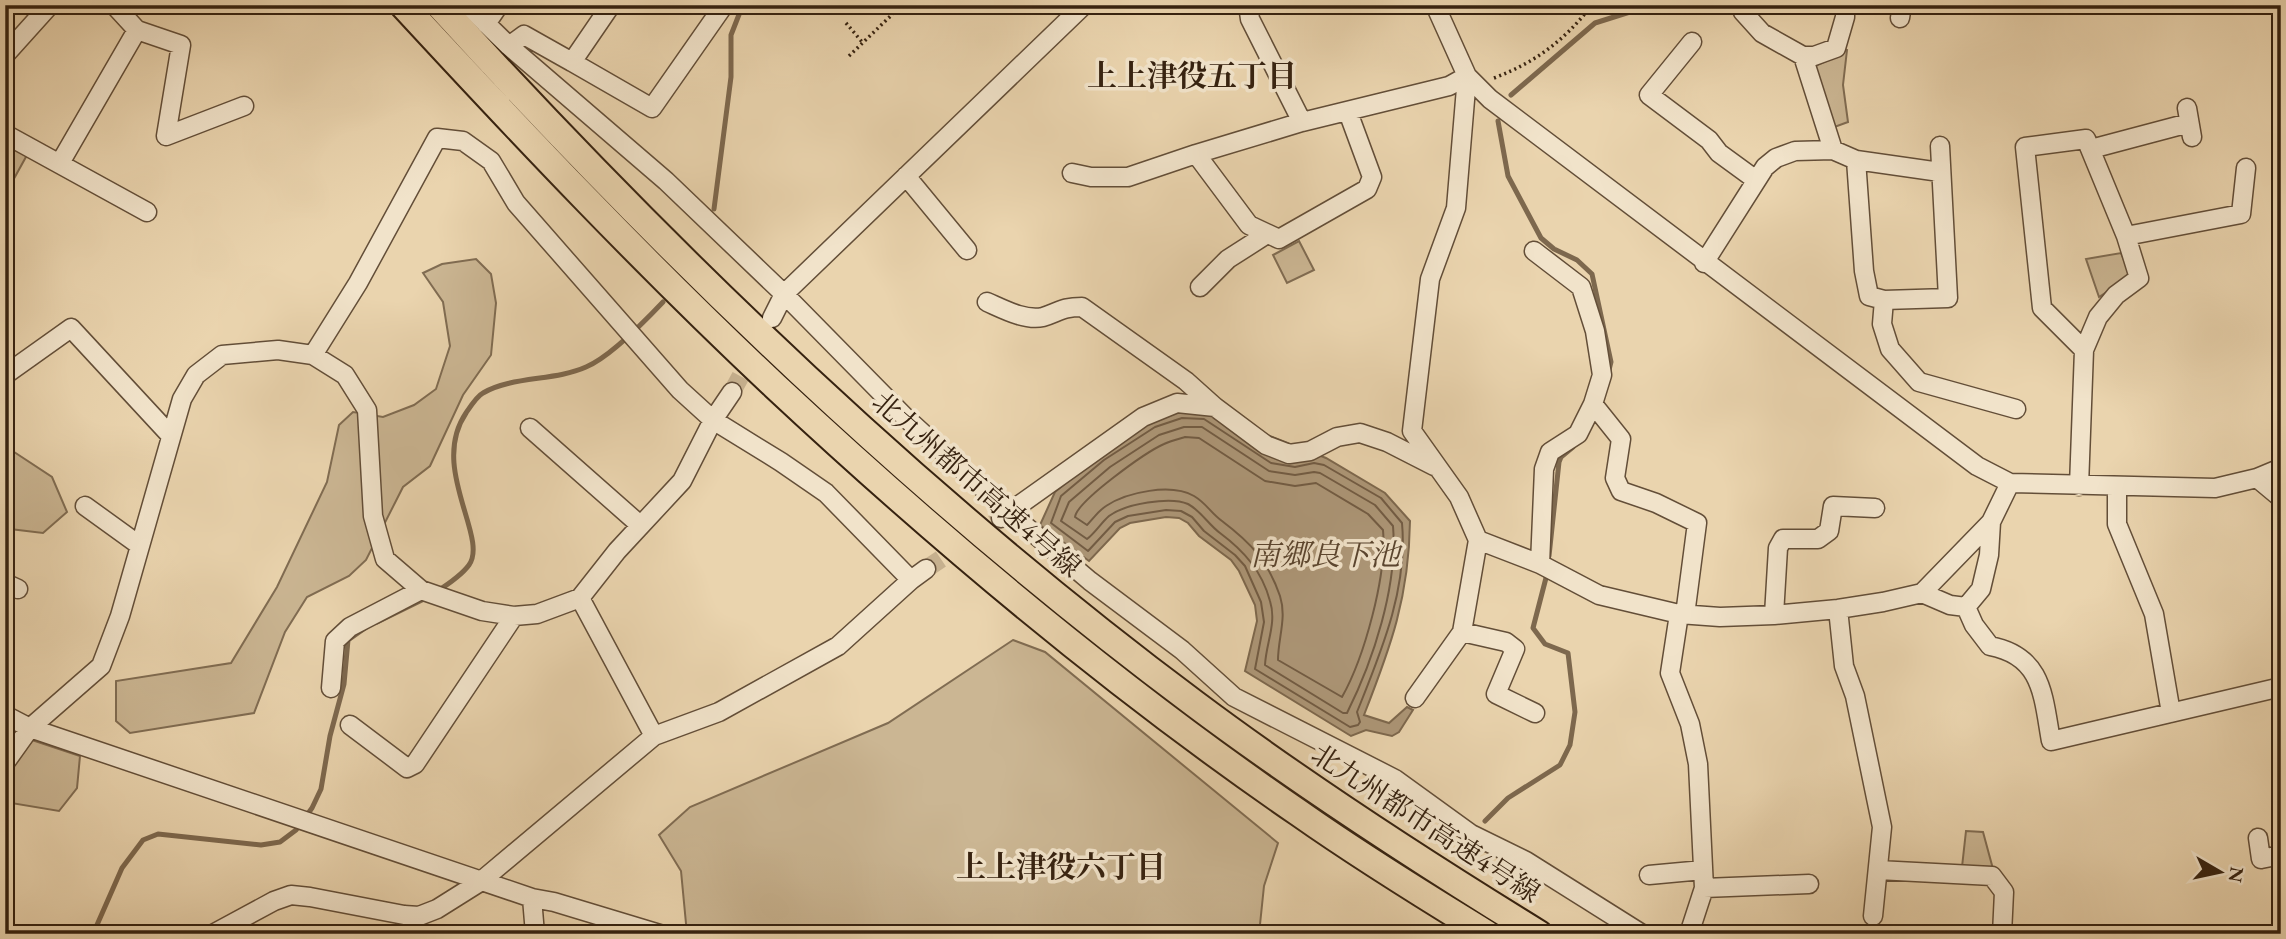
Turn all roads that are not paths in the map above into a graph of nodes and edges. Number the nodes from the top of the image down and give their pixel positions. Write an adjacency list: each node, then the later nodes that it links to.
1 (50, 5): 18 (street)
2 (114, 5): 15 (street)
3 (403, 5): 108 (highway)
4 (439, 5): 109 (highway, 北九州都市高速4号線)
5 (467, 5): 14 (street)
6 (499, 5): 14 (street)
7 (611, 5): 20 (street)
8 (724, 5): 20 (street)
9 (1084, 5): 36 (street)
10 (1248, 5): 24 (street)
11 (1435, 5): 21 (street)
12 (1741, 5): 19 (street)
13 (1845, 5): 19 (street)
14 (486, 24): 17 (street)
15 (137, 30): 22 (street); 32 (street)
16 (1692, 42): 37 (street)
17 (509, 46): 20 (street); 45 (street)
18 (5, 55)
19 (1803, 55): 29 (street)
20 (572, 62)
21 (1471, 81): 23 (street); 43 (street); 60 (street)
22 (244, 106)
23 (1348, 112): 24 (street); 39 (street)
24 (1301, 122): 30 (street)
25 (2189, 123): 28 (street)
26 (5, 134): 32 (street)
27 (1940, 146): 34 (street)
28 (2091, 149): 40 (street); 49 (street)
29 (1833, 150): 31 (street); 37 (street)
30 (1196, 154): 35 (street); 39 (street)
31 (1856, 160): 34 (street); 46 (street)
32 (60, 163): 38 (street)
33 (2246, 168): 40 (street)
34 (1940, 172): 46 (street)
35 (1072, 173)
36 (906, 176): 41 (street); 45 (street)
37 (1756, 180): 43 (street)
38 (147, 212)
39 (1267, 234): 44 (street)
40 (2126, 236): 49 (street)
41 (967, 250)
42 (1534, 251): 53 (street)
43 (1704, 262): 62 (street)
44 (1200, 287)
45 (784, 294): 48 (street); 68 (street)
46 (1884, 300): 55 (street)
47 (987, 302): 54 (street)
48 (772, 318)
49 (2084, 350): 63 (street)
50 (313, 355): 56 (street); 58 (street); 76 (street)
51 (5, 375): 58 (street)
52 (732, 392): 56 (street)
53 (1593, 404): 73 (street); 81 (street)
54 (1215, 407): 60 (street); 68 (street)
55 (2016, 409)
56 (713, 420): 70 (street); 75 (street)
57 (530, 428): 70 (street)
58 (171, 436): 72 (street)
59 (2281, 468): 61 (street)
60 (1440, 469): 71 (street)
61 (2257, 478): 64 (street); 65 (street)
62 (2010, 483): 63 (street); 69 (street)
63 (2079, 486): 64 (street)
64 (2117, 486): 89 (street)
65 (2281, 498)
66 (85, 506): 72 (street)
67 (1875, 508): 82 (street)
68 (1005, 516): 110 (street)
69 (1991, 522): 77 (street); 79 (street)
70 (640, 525): 78 (street)
71 (1478, 540): 73 (street); 84 (street)
72 (139, 545): 92 (street)
73 (1539, 564): 81 (street)
74 (926, 569): 75 (street)
75 (911, 580): 93 (street)
76 (425, 591): 83 (street); 86 (street)
77 (1922, 593): 79 (street); 80 (street)
78 (580, 598): 83 (street); 93 (street)
79 (1966, 607): 89 (street)
80 (1838, 608): 82 (street); 98 (street)
81 (1682, 614): 82 (street); 97 (street)
82 (1774, 615)
83 (514, 616): 91 (street)
84 (1462, 632): 87 (street); 88 (street)
85 (2281, 687): 89 (street)
86 (331, 688)
87 (1415, 698)
88 (1535, 713)
89 (2171, 713)
90 (5, 715): 92 (street)
91 (350, 725)
92 (30, 728): 94 (street); 100 (street)
93 (654, 736): 100 (street)
94 (5, 763)
95 (2258, 838): 96 (street)
96 (2281, 855)
97 (1703, 870): 99 (street); 102 (street)
98 (1878, 870): 104 (street); 112 (street)
99 (1649, 875)
100 (480, 882): 103 (street); 105 (street)
101 (1809, 884): 102 (street)
102 (1704, 888): 111 (street)
103 (531, 898): 106 (street); 107 (street)
104 (1873, 916)
105 (213, 934)
106 (535, 934)
107 (660, 934)
108 (1487, 934)
109 (1539, 934)
110 (1642, 934)
111 (1689, 934)
112 (2001, 934)

